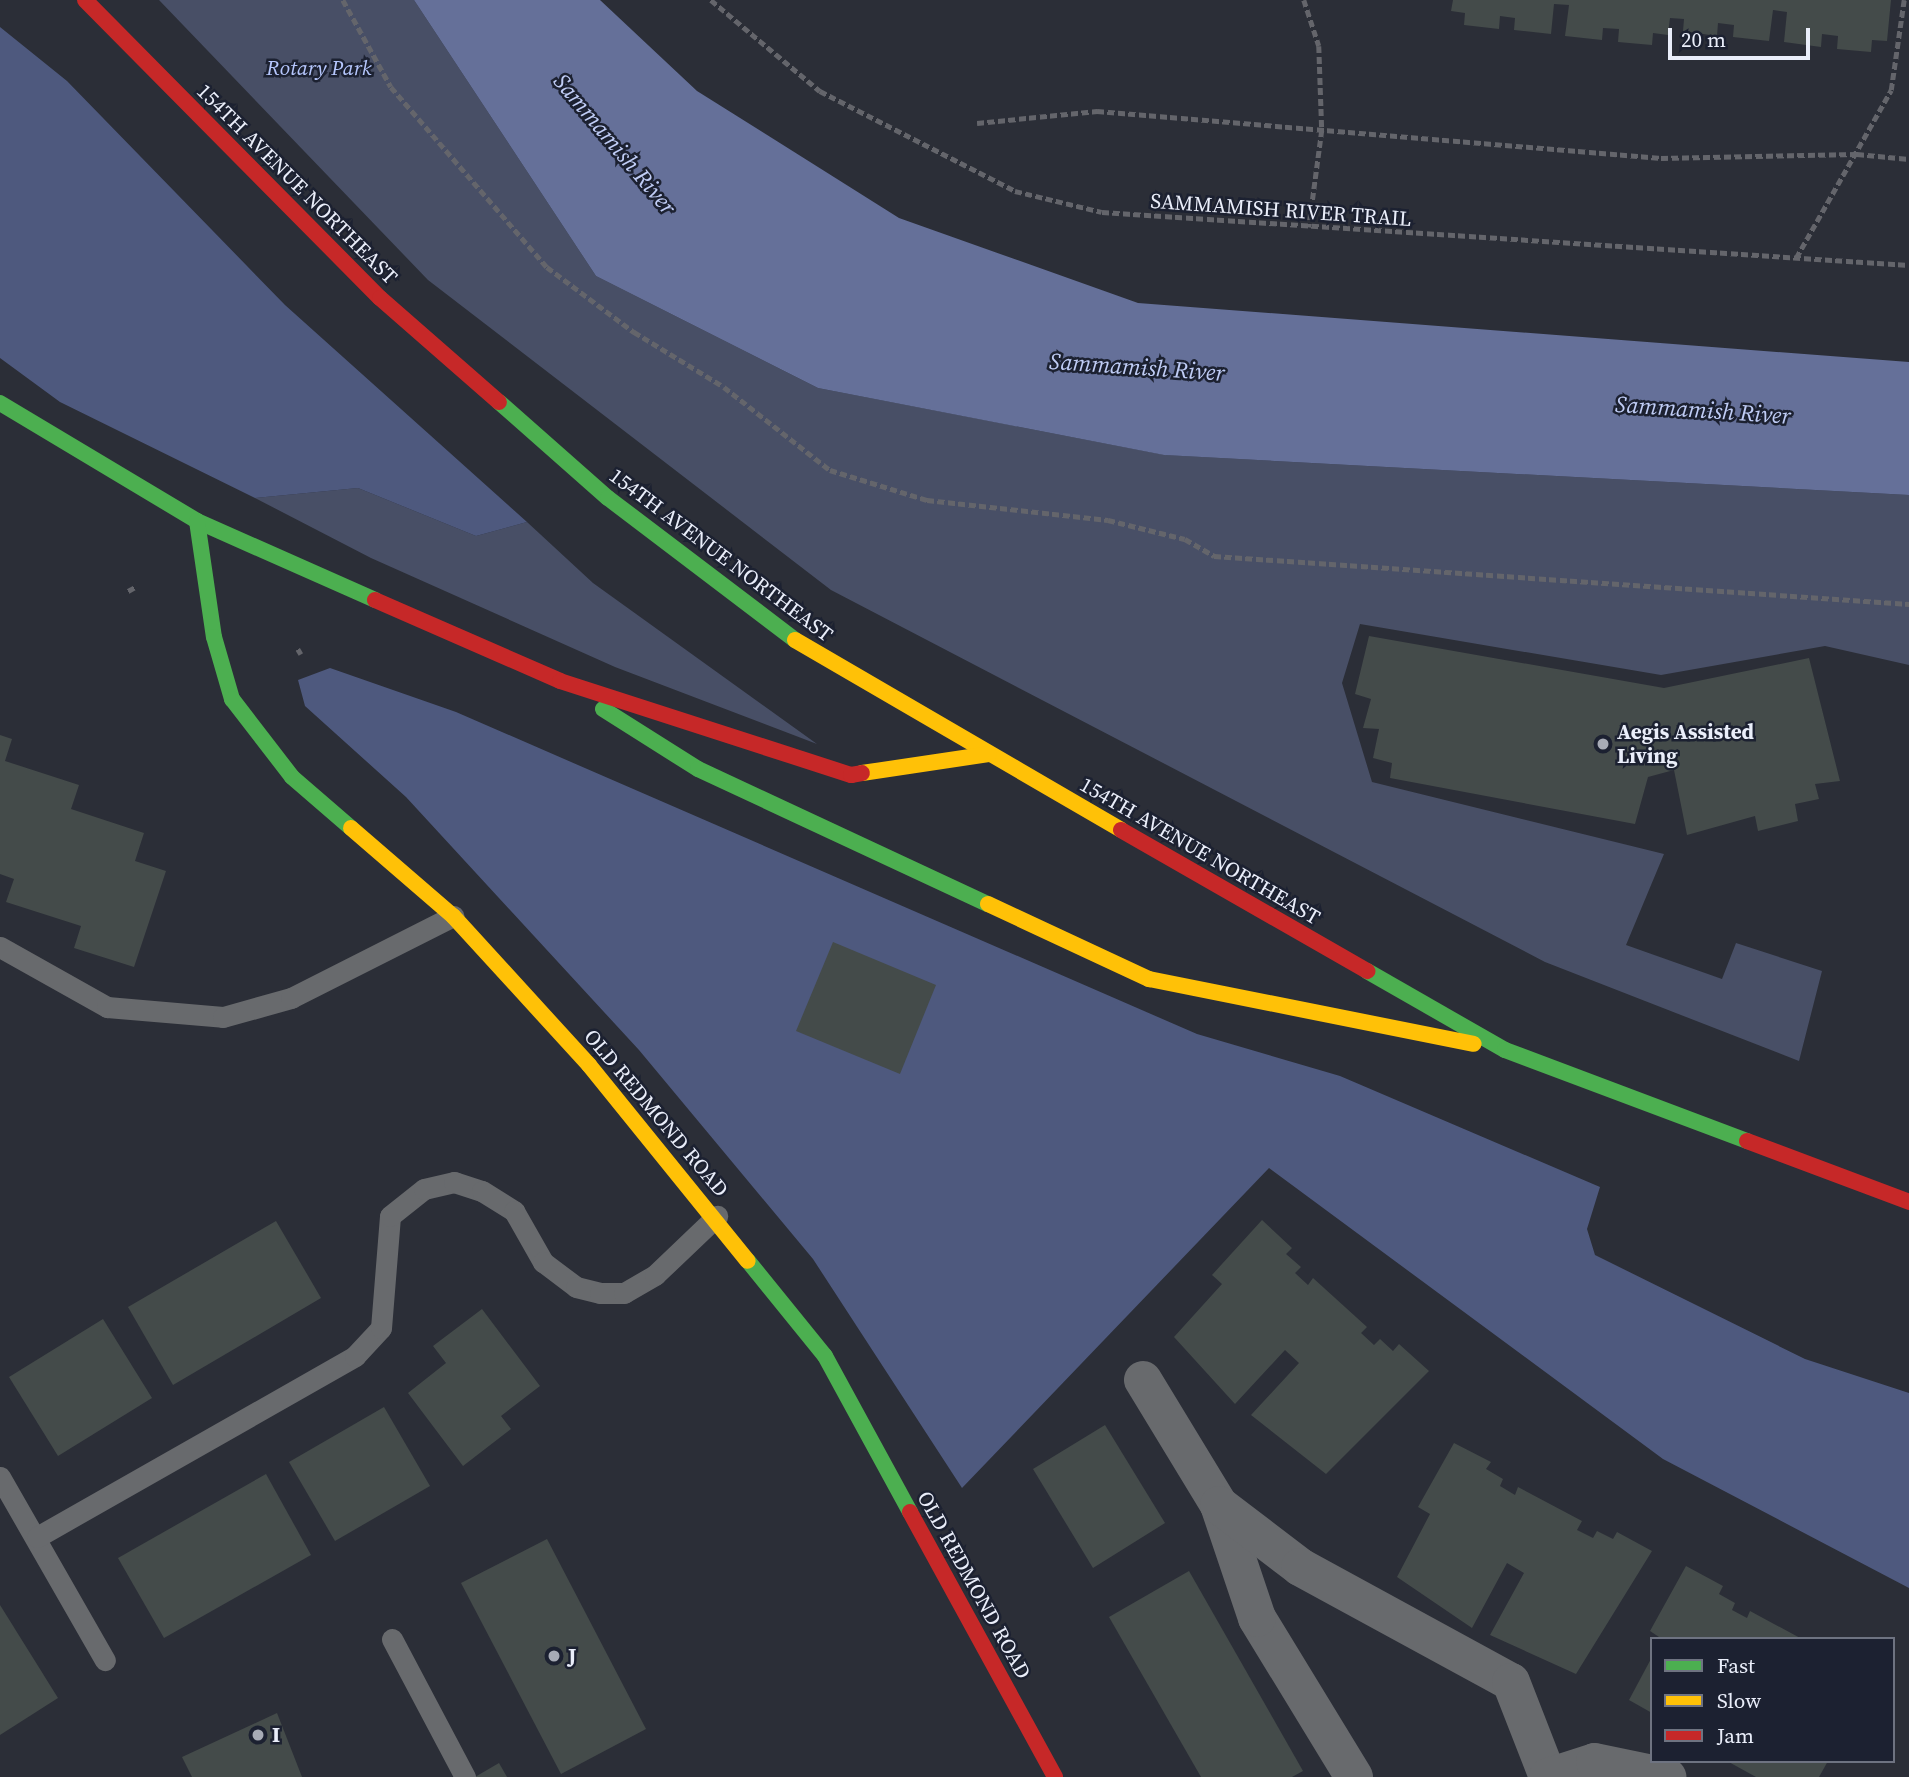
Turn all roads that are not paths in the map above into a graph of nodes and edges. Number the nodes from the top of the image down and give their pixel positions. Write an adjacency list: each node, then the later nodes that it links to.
1 (85, 0): 5 (main road, 154TH AVENUE NORTHEAST)
2 (0, 403): 3 (main road)
3 (197, 521): 4 (main road); 6 (main road, OLD REDMOND ROAD)
4 (560, 681): 5 (main road); 8 (main road)
5 (989, 754): 8 (main road, 154TH AVENUE NORTHEAST)
6 (453, 916): 7 (lane); 10 (main road, OLD REDMOND ROAD)
7 (0, 947)
8 (1505, 1050): 9 (main road)
9 (1909, 1202)
10 (717, 1216): 14 (lane); 18 (main road, OLD REDMOND ROAD)
11 (1143, 1380): 13 (street)
12 (0, 1477): 14 (lane)
13 (1219, 1505): 19 (street); 20 (street)
14 (37, 1537): 16 (lane)
15 (392, 1639): 17 (lane)
16 (105, 1660)
17 (465, 1777)
18 (1055, 1777)
19 (1354, 1777)
20 (1548, 1777): 21 (street)
21 (1667, 1777)

